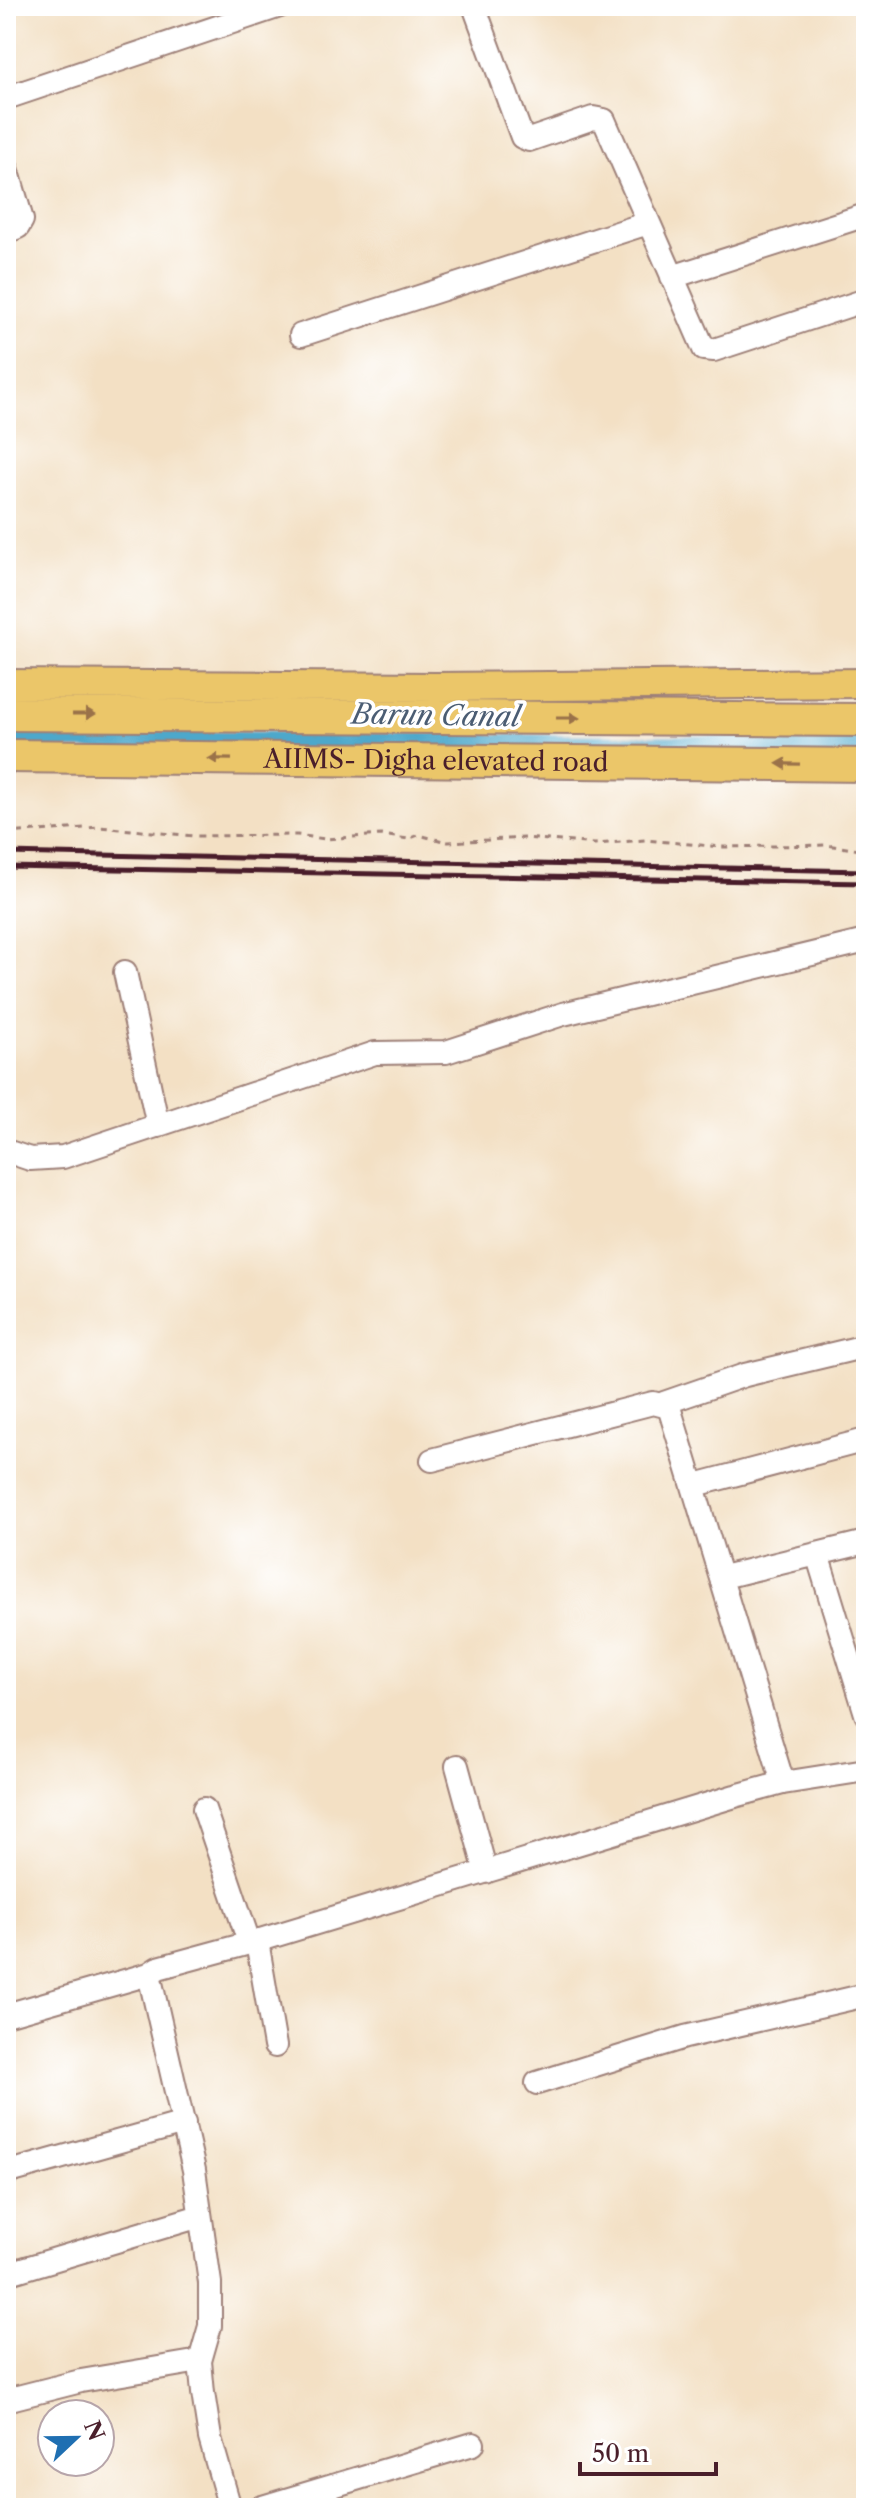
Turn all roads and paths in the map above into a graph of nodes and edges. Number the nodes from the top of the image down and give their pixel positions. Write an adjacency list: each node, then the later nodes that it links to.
1 (280, 6): 3 (street)
2 (474, 6): 7 (street)
3 (225, 15): 4 (street)
4 (6, 98)
5 (6, 165): 8 (street)
6 (866, 215): 9 (street)
7 (648, 223): 9 (street); 11 (street)
8 (6, 232)
9 (672, 277): 10 (street)
10 (866, 300)
11 (301, 335)
12 (866, 683): 13 (main road)
13 (6, 684)
14 (6, 714): 15 (highway, AIIMS- Digha elevated road, one-way to 15)
15 (866, 720)
16 (6, 756): 17 (highway, AIIMS- Digha elevated road, one-way to 16)
17 (866, 765)
18 (6, 833): 19 (path)
19 (866, 851)
20 (866, 941): 22 (street)
21 (125, 972): 22 (street)
22 (158, 1126): 23 (street)
23 (6, 1151)
24 (866, 1346): 25 (street)
25 (664, 1403): 27 (street); 28 (street)
26 (862, 1441): 28 (street)
27 (432, 1460)
28 (695, 1485): 31 (street)
29 (866, 1542): 30 (street)
30 (817, 1554): 31 (street); 32 (street)
31 (723, 1577): 35 (street)
32 (866, 1714)
33 (457, 1766): 37 (street)
34 (866, 1770): 35 (street)
35 (783, 1783): 37 (street)
36 (204, 1809): 38 (street)
37 (486, 1872): 38 (street)
38 (253, 1942): 39 (street); 42 (street)
39 (149, 1974): 41 (street); 44 (street)
40 (866, 1995): 43 (street)
41 (6, 2015)
42 (275, 2046)
43 (537, 2083)
44 (184, 2123): 45 (street); 46 (street)
45 (6, 2173)
46 (200, 2216): 47 (street); 48 (street)
47 (6, 2274)
48 (200, 2361): 49 (street); 51 (street)
49 (6, 2400)
50 (473, 2444): 52 (street)
51 (230, 2508)
52 (259, 2508)

